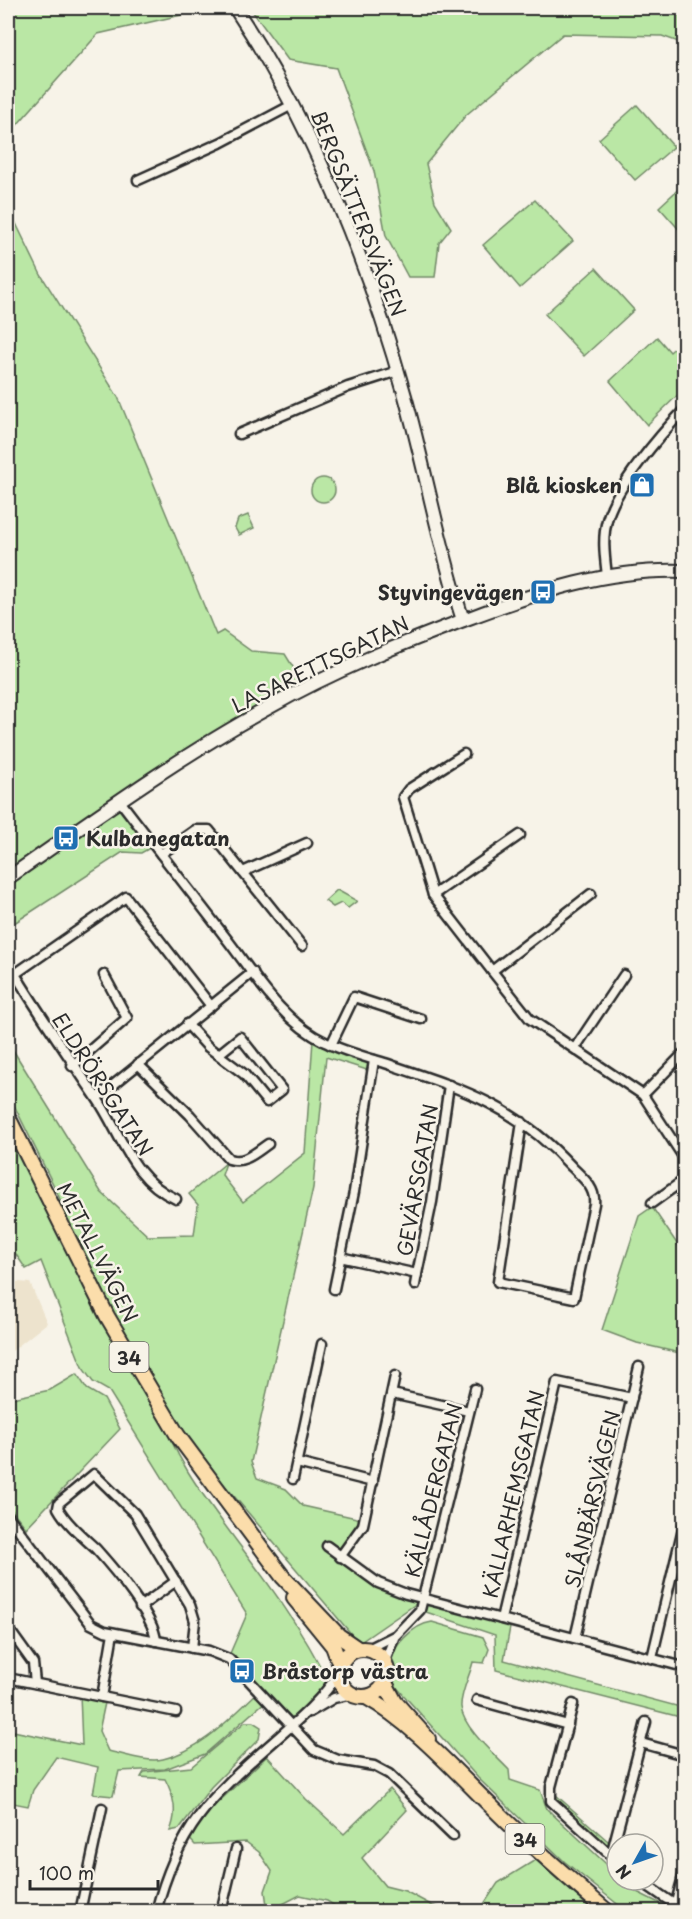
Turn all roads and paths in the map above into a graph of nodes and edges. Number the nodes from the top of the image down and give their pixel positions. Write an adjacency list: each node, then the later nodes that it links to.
1 (235, 8): 2 (street, BERGSÄTTERSVÄGEN)
2 (292, 105): 3 (street, BERGSÄTTERSVÄGEN); 4 (street, BERGSÄTTERSVÄGEN)
3 (138, 180)
4 (398, 371): 6 (street); 9 (street, BERGSÄTTERSVÄGEN)
5 (684, 410): 8 (street)
6 (239, 434)
7 (684, 571): 8 (street, LASARETTSGATAN)
8 (607, 576): 9 (street, LASARETTSGATAN)
9 (463, 620): 11 (street, LASARETTSGATAN)
10 (464, 754): 17 (street)
11 (120, 801): 14 (street); 16 (street, LASARETTSGATAN)
12 (520, 835): 17 (street)
13 (307, 843): 15 (street)
14 (161, 854): 15 (street); 21 (street)
15 (243, 872): 19 (street)
16 (8, 878)
17 (433, 894): 20 (street)
18 (591, 894): 20 (street)
19 (302, 946)
20 (492, 971): 28 (street)
21 (253, 972): 24 (street); 27 (street)
22 (104, 975): 33 (street)
23 (624, 975): 28 (street)
24 (210, 1006): 26 (street); 33 (street, ELDRÖRSGATAN)
25 (422, 1019): 27 (street)
26 (188, 1024): 30 (street); 32 (street)
27 (331, 1045): 31 (street)
28 (575, 1048): 35 (street)
29 (684, 1053): 35 (street)
30 (219, 1054): 30 (street)
31 (375, 1060): 34 (street); 44 (street)
32 (138, 1065): 36 (street); 39 (street)
33 (72, 1066): 36 (street, ELDRÖRSGATAN)
34 (449, 1085): 38 (street); 45 (street, GEVÄRSGATAN)
35 (643, 1095): 40 (street)
36 (97, 1098): 42 (street, ELDRÖRSGATAN)
37 (8, 1117): 62 (main road, METALLVÄGEN / 34)
38 (522, 1122): 38 (street)
39 (268, 1144)
40 (684, 1158)
41 (684, 1180): 43 (street)
42 (176, 1199)
43 (652, 1203)
44 (340, 1257): 45 (street, GEVÄRSGATAN); 47 (street)
45 (417, 1274): 46 (street)
46 (415, 1285)
47 (334, 1289)
48 (322, 1344): 55 (street)
49 (639, 1367): 53 (street, SLÅNBÄRSVÄGEN)
50 (395, 1376): 52 (street)
51 (475, 1389): 54 (street, KÄLLÅDERGATAN)
52 (392, 1394): 54 (street); 57 (street)
53 (632, 1398): 66 (street, KÄLLARHEMSGATAN); 70 (street, SLÅNBÄRSVÄGEN)
54 (469, 1411): 64 (street, KÄLLÅDERGATAN)
55 (297, 1463): 56 (street); 57 (street)
56 (293, 1479)
57 (373, 1482): 61 (street)
58 (8, 1516): 68 (street)
59 (684, 1524): 74 (street)
60 (327, 1546): 61 (street)
61 (340, 1557): 64 (street)
62 (283, 1577): 73 (main road, METALLVÄGEN / 34); 77 (main road, METALLVÄGEN / 34)
63 (176, 1581): 65 (street); 65 (street); 72 (street)
64 (424, 1599): 66 (street); 69 (street)
65 (140, 1607): 71 (street)
66 (501, 1619): 70 (street)
67 (8, 1628): 79 (street)
68 (113, 1633): 71 (street); 82 (street)
69 (396, 1635): 73 (street); 75 (street)
70 (575, 1638): 74 (street)
71 (156, 1641): 72 (street)
72 (192, 1648): 90 (street)
73 (363, 1649): 75 (main road, METALLVÄGEN / 34); 77 (main road)
74 (651, 1658): 76 (street)
75 (385, 1661): 80 (main road)
76 (684, 1667)
77 (340, 1669): 81 (main road, METALLVÄGEN / 34); 87 (street)
78 (8, 1678): 79 (street)
79 (35, 1683): 82 (street)
80 (385, 1683): 83 (main road); 92 (main road, 34)
81 (352, 1694): 83 (main road, 34); 87 (street)
82 (102, 1697): 86 (street)
83 (366, 1697): 92 (main road, 34)
84 (477, 1700): 89 (street)
85 (573, 1704): 89 (street)
86 (176, 1712)
87 (300, 1719): 90 (street)
88 (646, 1722): 91 (street)
89 (568, 1725): 98 (street)
90 (291, 1726): 96 (street); 103 (street)
91 (641, 1743): 93 (street); 95 (street)
92 (437, 1753): 105 (main road, 34)
93 (684, 1755)
94 (102, 1808): 102 (street)
95 (620, 1832)
96 (453, 1836)
97 (236, 1849): 104 (street)
98 (605, 1850)
99 (684, 1873): 101 (street)
100 (656, 1892): 101 (street)
101 (675, 1906): 106 (street)
102 (80, 1911)
103 (156, 1911)
104 (221, 1911)
105 (608, 1911)
106 (684, 1911)

